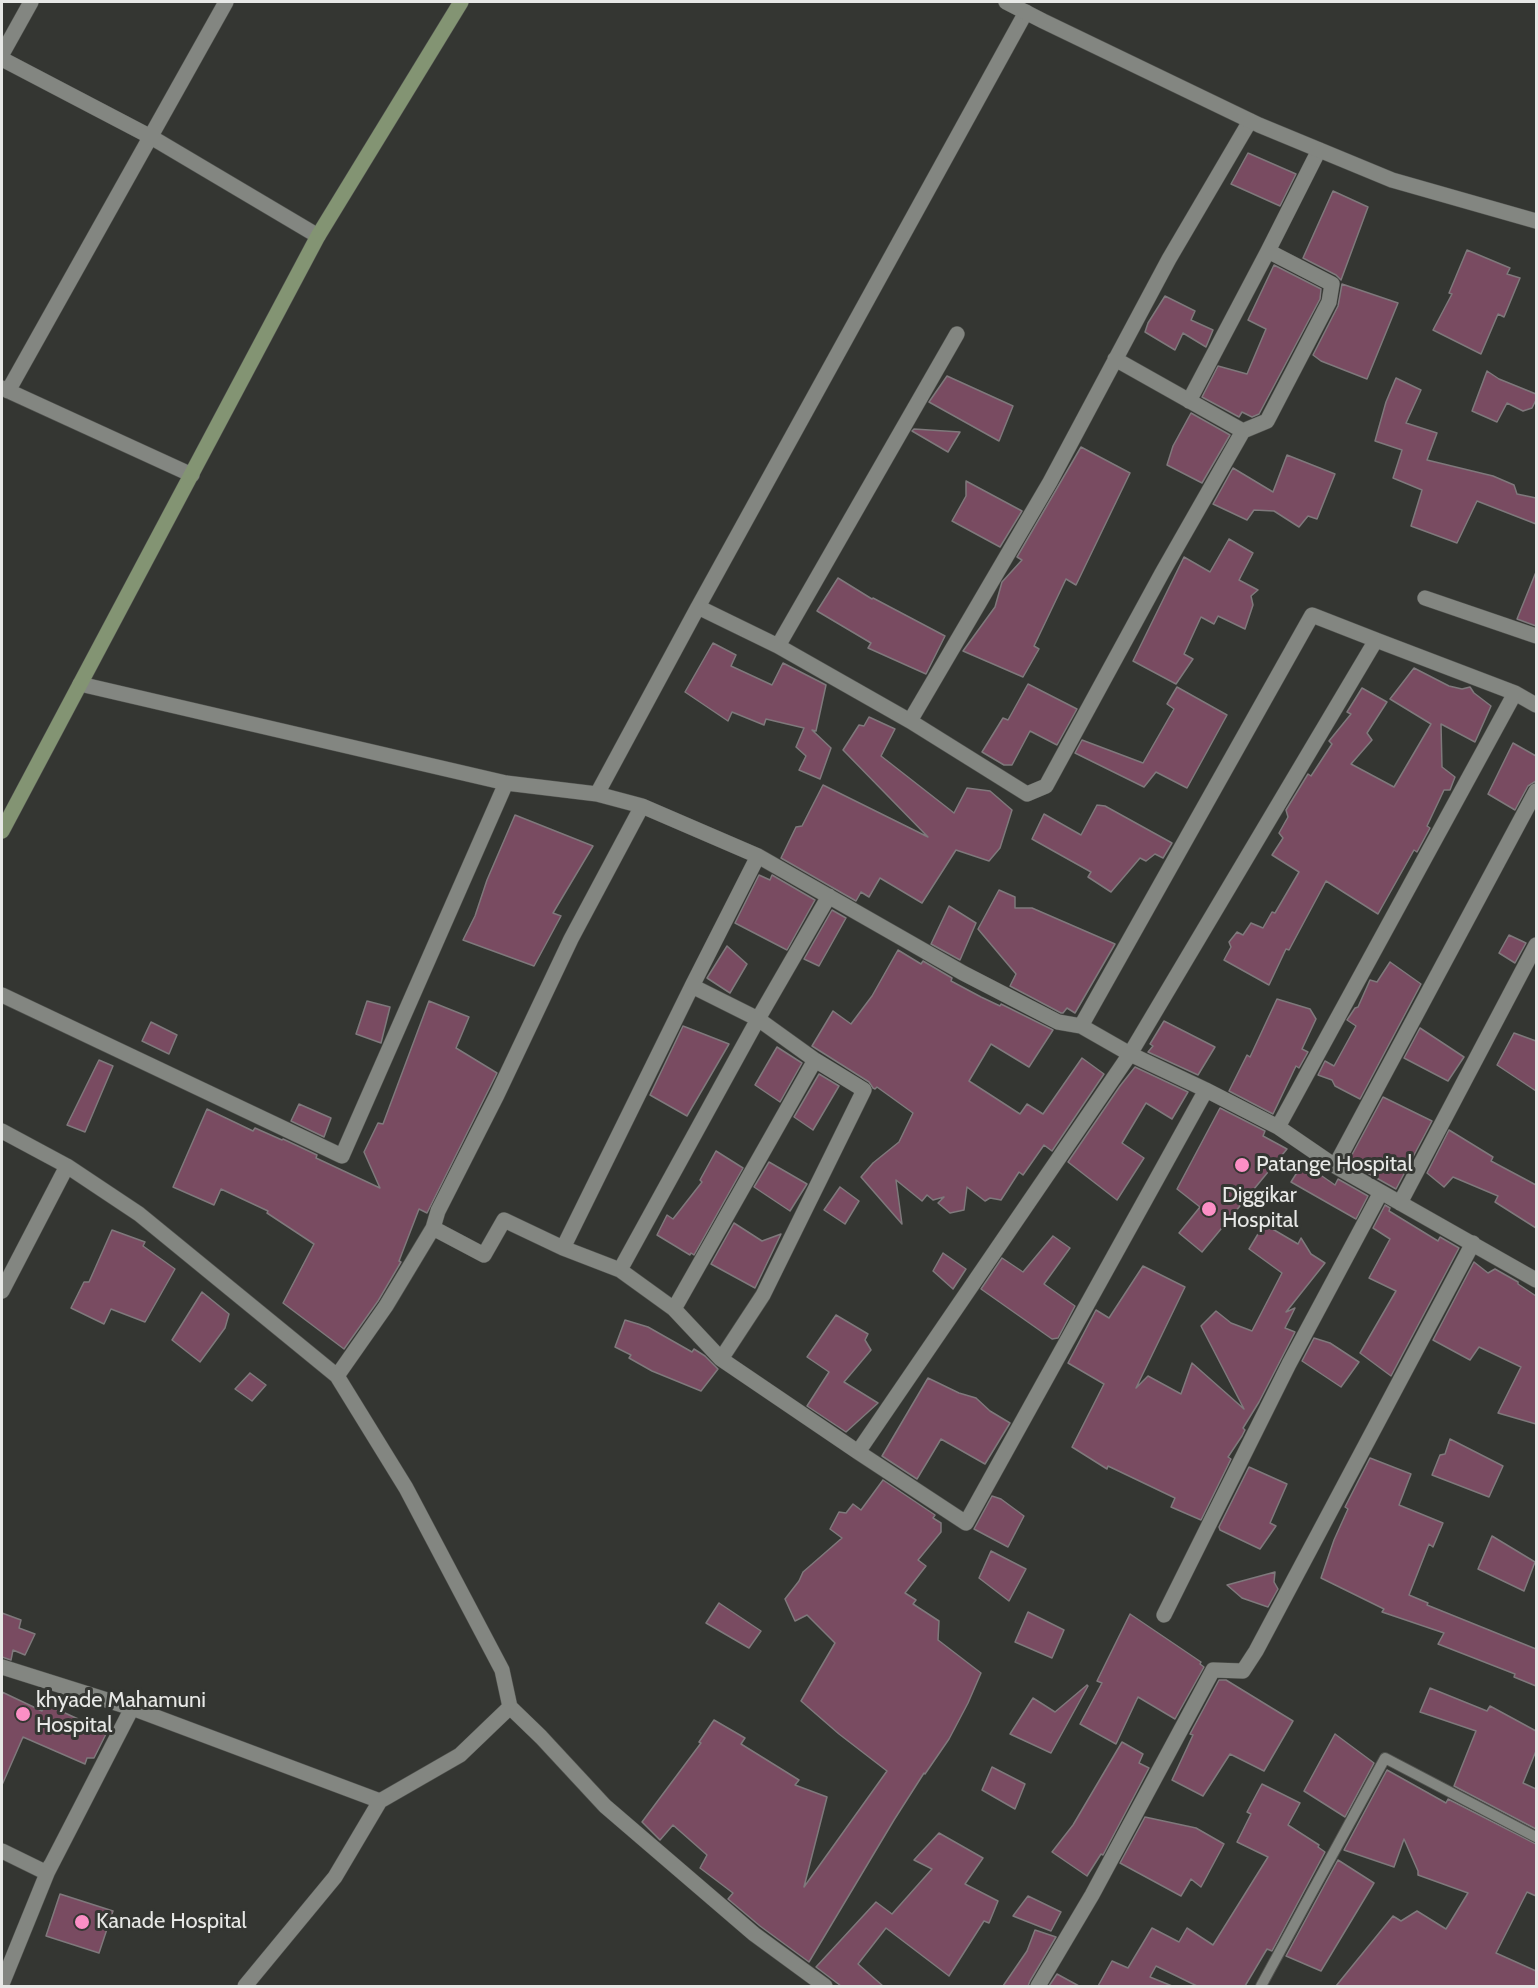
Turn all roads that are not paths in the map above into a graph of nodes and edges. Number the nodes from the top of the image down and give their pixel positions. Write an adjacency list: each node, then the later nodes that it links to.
1 (31, 2): 6 (street)
2 (226, 2): 9 (street)
3 (461, 2): 12 (main road)
4 (1006, 2): 5 (street)
5 (1026, 12): 8 (street); 21 (street)
6 (2, 54)
7 (2, 59): 9 (street)
8 (1250, 121): 10 (street); 15 (street)
9 (151, 137): 12 (street); 16 (street)
10 (1319, 150): 11 (street); 13 (street)
11 (1536, 221)
12 (318, 236): 19 (main road)
13 (1268, 251): 17 (street); 18 (street)
14 (957, 334): 24 (street)
15 (1116, 359): 17 (street); 28 (street)
16 (5, 389): 19 (street)
17 (1190, 401): 18 (street)
18 (1243, 430): 28 (street)
19 (192, 475): 25 (main road)
20 (1425, 598): 22 (street)
21 (698, 607): 24 (street); 31 (street)
22 (1536, 636)
23 (1376, 640): 26 (street); 40 (street); 41 (street)
24 (778, 646): 28 (street)
25 (80, 684): 29 (street); 33 (main road)
26 (1515, 693): 27 (street); 44 (street)
27 (1536, 705)
28 (910, 721)
29 (506, 783): 31 (street); 38 (street)
30 (1536, 791): 47 (street)
31 (597, 794): 32 (street)
32 (642, 806): 34 (street); 50 (street)
33 (2, 831)
34 (758, 856): 35 (street); 37 (street)
35 (829, 896): 39 (street); 40 (street)
36 (1536, 945): 49 (street)
37 (692, 986): 39 (street); 52 (street)
38 (2, 995)
39 (758, 1018): 42 (street); 53 (street)
40 (1081, 1026): 41 (street)
41 (1130, 1054): 43 (street); 59 (street)
42 (815, 1060): 56 (street); 57 (street)
43 (1206, 1090): 44 (street); 59 (street)
44 (1278, 1127): 47 (street)
45 (2, 1131): 46 (street)
46 (68, 1166): 55 (street); 58 (street)
47 (1335, 1166): 48 (street)
48 (1381, 1192): 49 (street); 60 (street)
49 (1400, 1203): 51 (street)
50 (433, 1228): 52 (street); 58 (street)
51 (1473, 1243): 54 (street); 71 (street)
52 (563, 1248): 53 (street)
53 (620, 1270): 56 (street)
54 (1536, 1280)
55 (2, 1291)
56 (674, 1309): 57 (street)
57 (721, 1359): 59 (street)
58 (338, 1376): 62 (street)
59 (858, 1452)
60 (1164, 1615)
61 (2, 1667): 63 (street)
62 (510, 1707): 64 (street); 70 (street)
63 (132, 1708): 64 (street); 67 (street)
64 (380, 1802): 69 (street)
65 (1536, 1837): 72 (lane)
66 (2, 1851): 67 (street)
67 (50, 1866): 68 (street)
68 (2, 1984)
69 (245, 1986)
70 (825, 1986)
71 (1038, 1986)
72 (1261, 1986)

